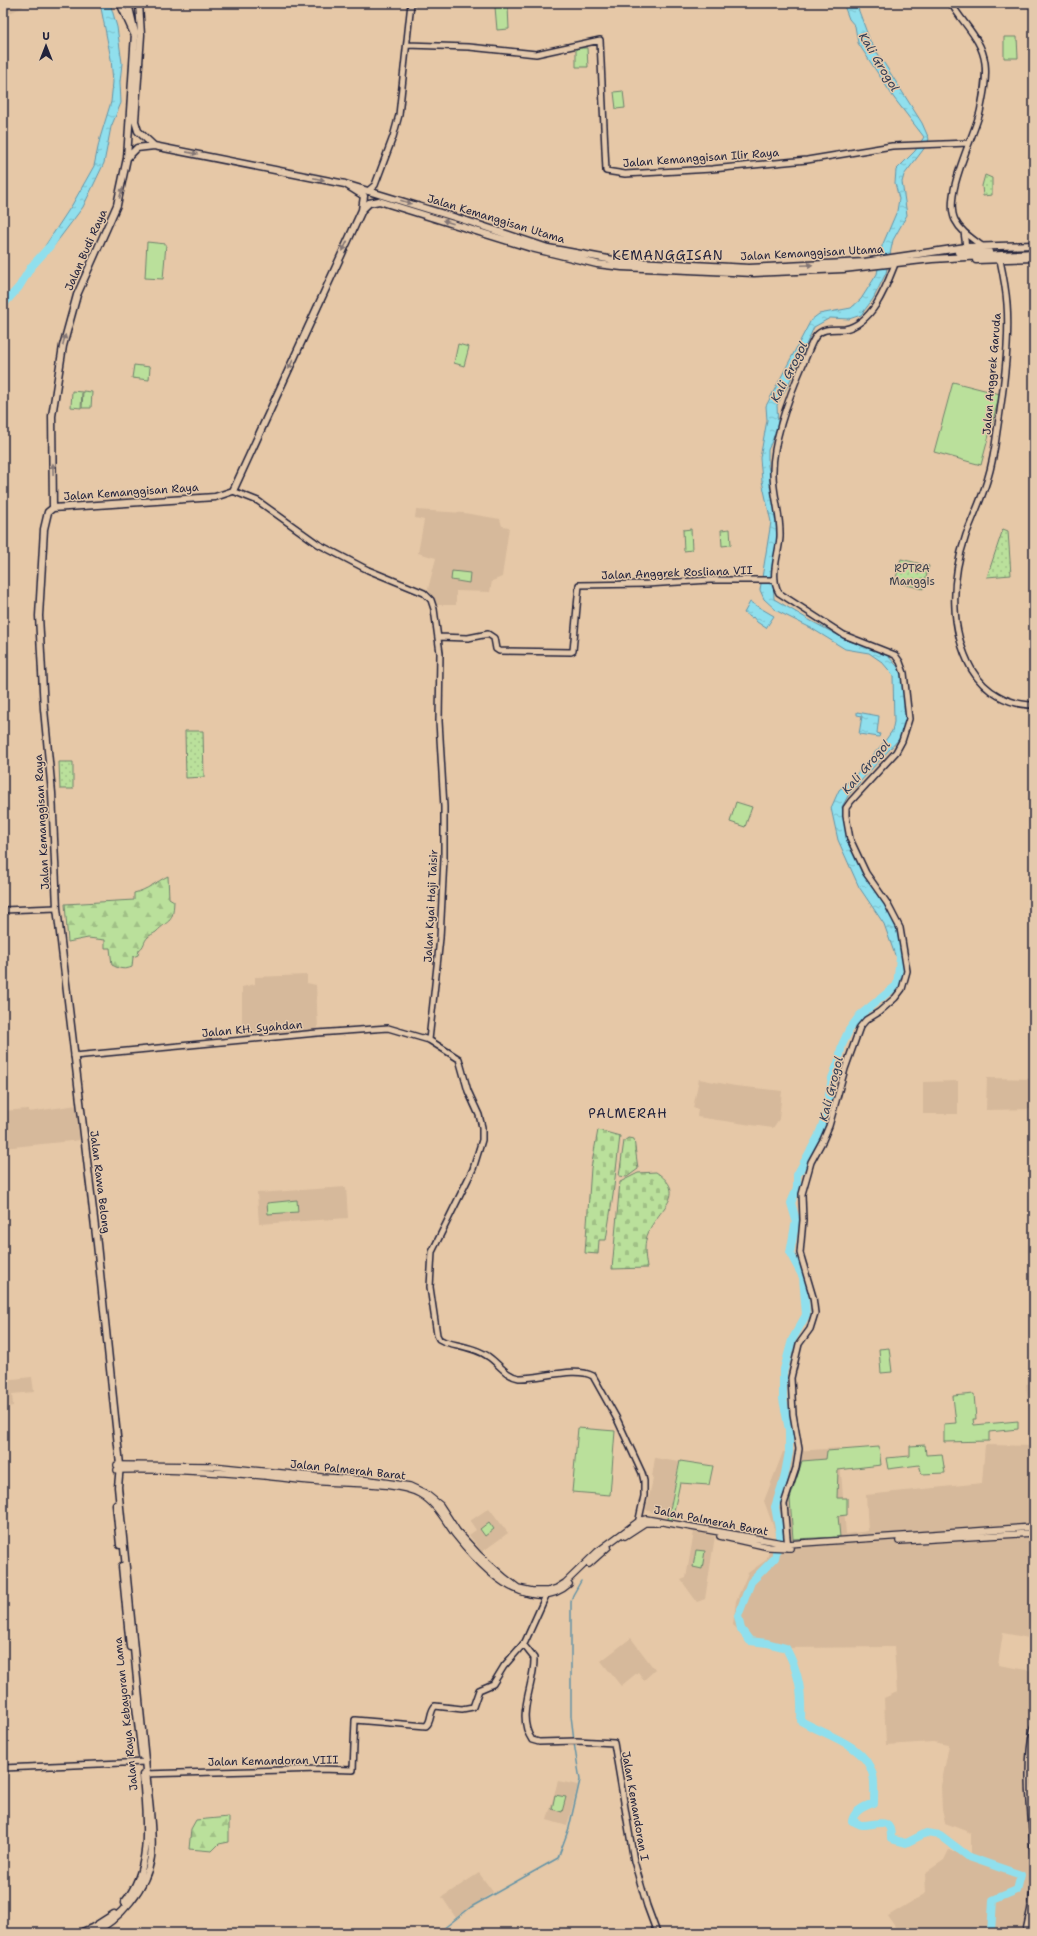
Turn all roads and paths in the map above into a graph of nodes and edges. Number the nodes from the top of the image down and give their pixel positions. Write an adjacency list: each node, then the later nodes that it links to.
1 (120, 3): 6 (main road, Jalan Budi Raya)
2 (128, 3): 6 (main road)
3 (139, 3): 6 (main road, Jalan Budi Raya)
4 (411, 3): 7 (street)
5 (951, 3): 8 (street)
6 (138, 36): 9 (main road, Jalan Budi Raya); 10 (main road, Jalan Budi Raya)
7 (407, 45): 8 (street, Jalan Kemanggisan Ilir Raya); 12 (street)
8 (969, 143): 16 (street)
9 (154, 146): 10 (main road, Jalan Kemanggisan Utama); 11 (main road, Jalan Kemanggisan Utama, one-way to 11)
10 (127, 158): 28 (main road, Jalan Budi Raya, one-way to 10)
11 (345, 184): 13 (main road, Jalan Kemanggisan Utama); 15 (main road)
12 (375, 185): 13 (street); 14 (street)
13 (368, 191): 14 (main road, Jalan Kemanggisan Utama)
14 (375, 193): 26 (main road, Jalan Kemanggisan Utama, one-way to 26)
15 (362, 210): 26 (main road, Jalan Kemanggisan Utama, one-way to 15); 27 (main road, one-way to 27)
16 (964, 232): 18 (street); 20 (street)
17 (1034, 245): 18 (main road)
18 (984, 248): 20 (main road)
19 (1034, 249): 20 (main road)
20 (963, 252): 21 (main road); 22 (main road); 22 (main road)
21 (1034, 253)
22 (933, 256): 24 (main road); 25 (main road, Jalan Kemanggisan Utama)
23 (1034, 258): 24 (main road)
24 (1000, 260): 31 (street, Jalan Anggrek Garuda)
25 (893, 262): 26 (main road, Jalan Kemanggisan Utama); 29 (street)
26 (877, 263)
27 (233, 492): 28 (main road, Jalan Kemanggisan Raya); 30 (street, Jalan Kyai Haji Taisir)
28 (53, 508): 32 (main road, Jalan Kemanggisan Raya)
29 (774, 580): 30 (street, Jalan Anggrek Rosliana VII); 40 (street)
30 (438, 637): 34 (street, Jalan Kyai Haji Taisir)
31 (1034, 705)
32 (57, 908): 33 (street); 35 (main road, Jalan Rawa Belong)
33 (3, 910)
34 (429, 1040): 35 (street, Jalan KH. Syahdan); 37 (street, Jalan KH. Syahdan)
35 (74, 1056): 36 (main road, Jalan Rawa Belong)
36 (118, 1466): 41 (main road, Jalan Palmerah Barat); 44 (main road, Jalan Raya Kebayoran Lama)
37 (641, 1523): 40 (main road, Jalan Palmerah Barat); 41 (main road, Jalan Palmerah Barat)
38 (1034, 1528): 40 (main road, Jalan Palmerah Barat)
39 (1034, 1532): 40 (main road, Jalan Palmerah Barat)
40 (788, 1546)
41 (547, 1593): 42 (street)
42 (523, 1644): 46 (street, Jalan Kemandoran VIII); 52 (street, Jalan Kemandoran I)
43 (1034, 1728): 48 (main road)
44 (144, 1762): 45 (street); 46 (main road, Jalan Raya Kebayoran Lama)
45 (3, 1768)
46 (145, 1774): 47 (main road, Jalan Raya Kebayoran Lama)
47 (147, 1811): 50 (main road, Jalan Raya Kebayoran Lama); 51 (main road, Jalan Raya Kebayoran Lama)
48 (1034, 1853)
49 (1034, 1886): 53 (main road)
50 (80, 1933)
51 (92, 1933)
52 (657, 1933)
53 (1026, 1933)

